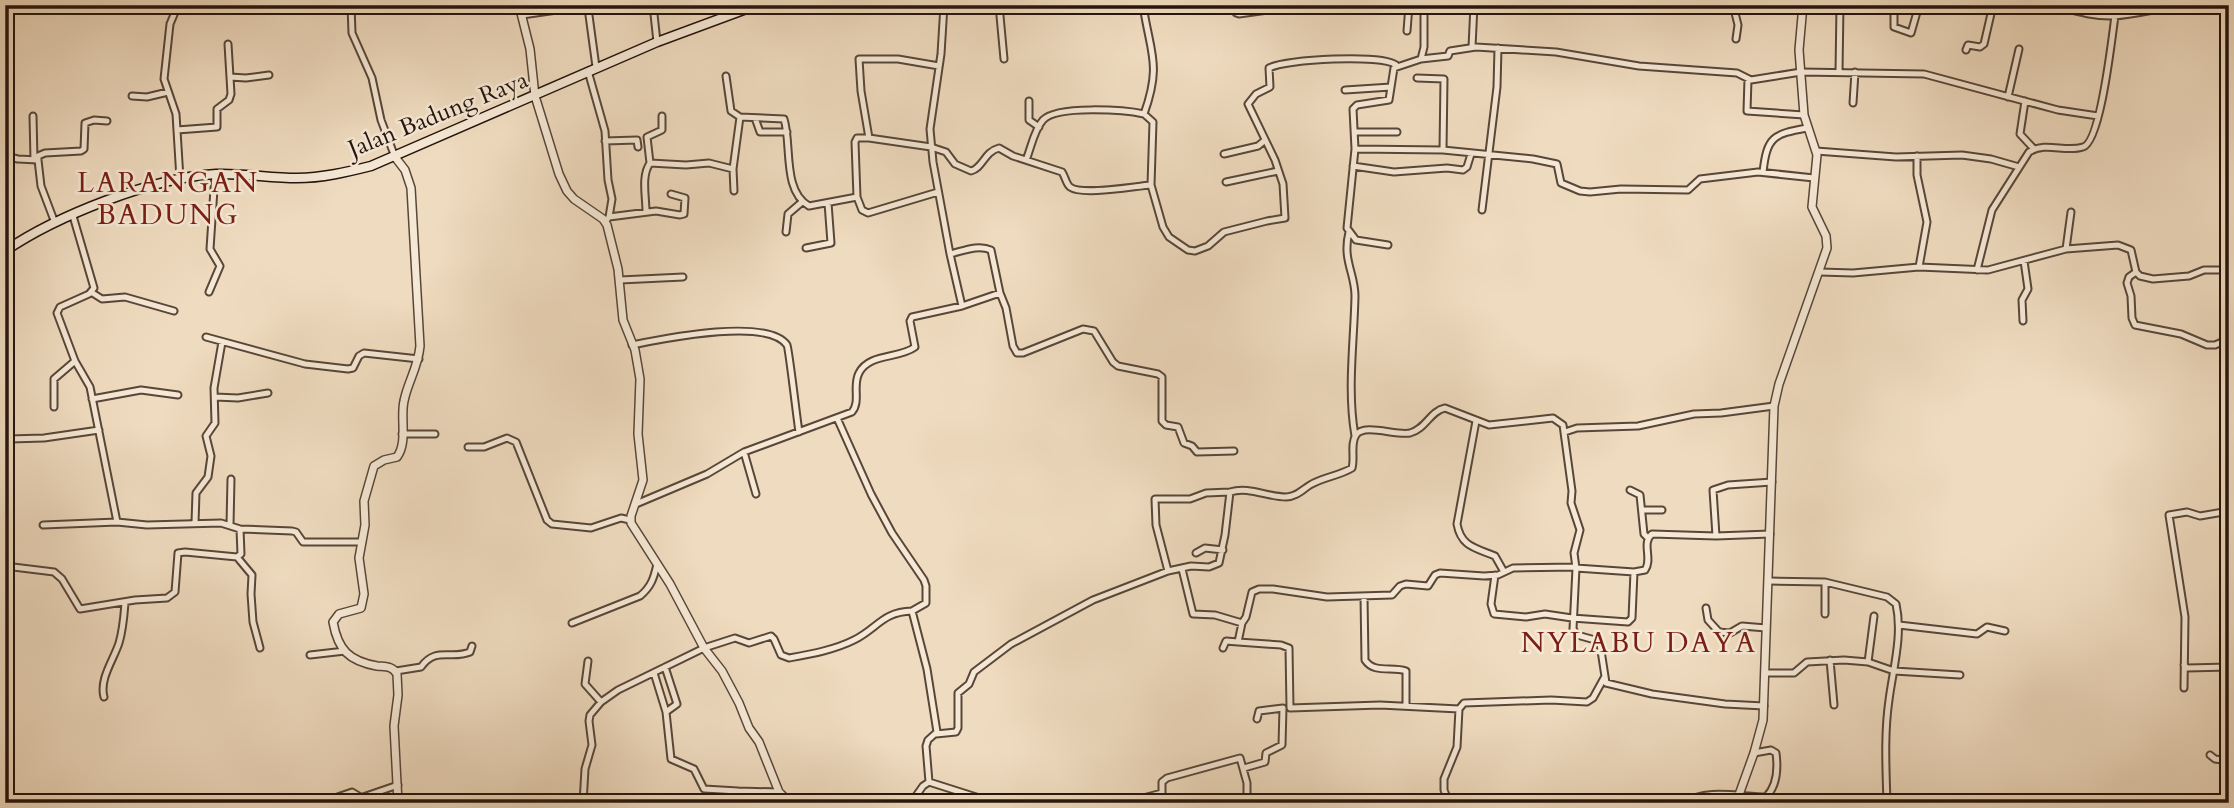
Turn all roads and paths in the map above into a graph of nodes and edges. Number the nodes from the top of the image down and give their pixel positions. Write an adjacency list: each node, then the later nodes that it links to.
1 (178, 5): 51 (street)
2 (344, 5): 24 (street)
3 (351, 5): 86 (street)
4 (519, 5): 26 (street)
5 (653, 5): 30 (street)
6 (757, 5): 30 (main road, Jalan Badung Raya)
7 (944, 5): 39 (street)
8 (999, 5): 36 (street)
9 (1143, 5): 58 (street)
10 (1233, 5): 11 (street)
11 (1303, 5)
12 (1409, 5): 28 (street)
13 (1424, 5): 37 (street)
14 (1474, 5): 32 (street)
15 (1748, 5): 23 (street)
16 (1804, 5): 41 (street)
17 (1840, 5): 42 (street)
18 (1894, 5): 19 (street)
19 (1919, 5)
20 (1993, 5): 35 (street)
21 (2053, 5): 25 (street)
22 (2192, 5): 27 (street)
23 (1734, 7): 29 (street)
24 (304, 9)
25 (2078, 9): 27 (street)
26 (522, 15): 40 (street); 53 (street)
27 (2115, 16): 62 (street)
28 (1407, 31)
29 (1736, 38)
30 (657, 42): 40 (main road, Jalan Badung Raya)
31 (228, 44): 46 (street)
32 (1472, 47): 33 (street); 37 (street)
33 (1498, 48): 48 (street); 84 (street)
34 (2019, 49): 54 (street)
35 (1966, 50)
36 (1004, 59)
37 (1421, 59): 38 (street)
38 (1396, 65): 49 (street); 74 (street)
39 (939, 66): 72 (street); 76 (street)
40 (592, 69): 53 (main road, Jalan Badung Raya); 73 (street)
41 (1801, 72): 42 (street); 48 (street); 59 (street)
42 (1839, 72): 43 (street)
43 (1855, 72): 54 (street); 57 (street)
44 (269, 75): 46 (street)
45 (726, 76): 63 (street)
46 (230, 77): 68 (street)
47 (1417, 78): 79 (street)
48 (1748, 79): 59 (street)
49 (1391, 87): 50 (street); 70 (street)
50 (1345, 90)
51 (168, 92): 52 (street); 68 (street)
52 (132, 96)
53 (535, 96): 86 (main road, Jalan Badung Raya); 110 (street)
54 (2008, 97): 55 (street)
55 (2025, 101): 62 (street); 78 (street)
56 (1029, 102): 66 (street)
57 (1853, 103)
58 (1144, 114): 66 (street); 99 (street)
59 (1804, 115): 67 (street)
60 (33, 116): 87 (street)
61 (662, 116): 89 (street)
62 (2098, 116): 78 (street)
63 (740, 117): 64 (street); 92 (street)
64 (755, 118): 69 (street); 69 (street)
65 (107, 121): 87 (street)
66 (1039, 127): 88 (street)
67 (1807, 128): 80 (street); 94 (street)
68 (177, 130): 97 (street)
69 (787, 132): 104 (street)
70 (1355, 132): 71 (street); 77 (street)
71 (1397, 132)
72 (869, 138): 76 (street); 103 (street)
73 (605, 141): 75 (street); 110 (street)
74 (1265, 141): 81 (street); 93 (street)
75 (638, 147)
76 (931, 147): 88 (street); 101 (street)
77 (1355, 149): 79 (street); 90 (street)
78 (2034, 149): 91 (street)
79 (1443, 150): 82 (street)
80 (1816, 151): 85 (street); 96 (street)
81 (1224, 154)
82 (1471, 154): 84 (street); 90 (street)
83 (5, 156): 87 (street)
84 (1490, 156): 94 (street); 106 (street)
85 (1917, 156): 91 (street); 120 (street)
86 (395, 157): 95 (main road, Jalan Badung Raya); 137 (street)
87 (36, 160): 111 (street)
88 (1026, 160): 99 (street)
89 (650, 163): 92 (street); 107 (street)
90 (1353, 166): 113 (street)
91 (2019, 167): 121 (street)
92 (733, 169): 100 (street)
93 (1278, 171): 98 (street); 99 (street)
94 (1763, 172): 96 (street)
95 (215, 174): 97 (main road, Jalan Badung Raya); 128 (street)
96 (1814, 178): 123 (street)
97 (180, 179): 109 (main road, Jalan Badung Raya)
98 (1226, 182)
99 (1151, 185)
100 (734, 191)
101 (938, 192): 103 (street); 118 (street)
102 (671, 194): 107 (street)
103 (858, 197): 105 (street)
104 (802, 202): 105 (street); 112 (street)
105 (828, 203): 115 (street)
106 (1482, 210)
107 (646, 212): 110 (street)
108 (2071, 212): 116 (street)
109 (73, 216): 111 (main road, Jalan Badung Raya); 127 (street)
110 (607, 219): 126 (street)
111 (55, 223): 117 (main road, Jalan Badung Raya)
112 (786, 232)
113 (1349, 232): 114 (street); 152 (street)
114 (1388, 245)
115 (806, 248)
116 (2066, 249): 119 (street); 124 (street)
117 (5, 251)
118 (950, 254): 129 (street); 130 (street)
119 (2024, 261): 121 (street); 132 (street)
120 (1920, 267): 121 (street); 123 (street)
121 (1977, 270)
122 (2229, 270): 124 (street)
123 (1820, 272): 144 (street)
124 (2136, 272): 134 (street)
125 (683, 277): 126 (street)
126 (620, 280): 136 (street)
127 (91, 292): 131 (street); 138 (street)
128 (209, 292)
129 (1000, 293): 130 (street); 154 (street)
130 (962, 306): 145 (street)
131 (174, 311)
132 (2023, 321)
133 (206, 337): 135 (street)
134 (2229, 339)
135 (222, 342): 137 (street); 141 (street)
136 (632, 345): 148 (street); 162 (street)
137 (419, 359): 150 (street)
138 (75, 361): 142 (street); 143 (street)
139 (268, 393): 141 (street)
140 (178, 395): 142 (street)
141 (215, 397): 168 (street)
142 (92, 399): 147 (street)
143 (54, 407)
144 (1774, 407): 149 (street); 158 (street)
145 (837, 418): 148 (street); 192 (street)
146 (1476, 421): 149 (street); 152 (street); 184 (street)
147 (99, 430): 156 (street); 167 (street)
148 (799, 432): 155 (street)
149 (1565, 432): 181 (street)
150 (402, 434): 151 (street); 175 (street)
151 (435, 435)
152 (1355, 436): 160 (street)
153 (468, 447): 166 (street)
154 (1234, 451)
155 (744, 452): 161 (street); 162 (street)
156 (5, 456)
157 (231, 479): 170 (street)
158 (1772, 482): 172 (street); 173 (street)
159 (1630, 490): 163 (street)
160 (1230, 492): 176 (street); 183 (street)
161 (756, 494)
162 (636, 504): 166 (street)
163 (1642, 510): 164 (street); 174 (street)
164 (1662, 510)
165 (2229, 511): 211 (street)
166 (630, 520): 179 (street)
167 (117, 522): 168 (street); 169 (street)
168 (195, 523): 170 (street)
169 (43, 525)
170 (230, 525): 171 (street)
171 (240, 528): 175 (street); 178 (street)
172 (1770, 534): 173 (street); 187 (street)
173 (1716, 536): 174 (street)
174 (1648, 538): 185 (street)
175 (362, 542): 206 (street)
176 (1223, 551): 177 (street); 182 (street)
177 (1196, 553)
178 (237, 557): 190 (street); 203 (street)
179 (657, 564): 196 (street); 204 (street)
180 (5, 566): 190 (street)
181 (1576, 567): 184 (street); 185 (street); 195 (street)
182 (1182, 569): 183 (street); 197 (street)
183 (1168, 571): 230 (street)
184 (1504, 572): 186 (street)
185 (1634, 572): 195 (street)
186 (1495, 575): 189 (street); 195 (street)
187 (1769, 581): 188 (street); 199 (street)
188 (1825, 582): 193 (street); 198 (street)
189 (1364, 597): 197 (street); 223 (street)
190 (125, 603): 221 (street)
191 (1706, 608): 199 (street)
192 (912, 611): 204 (street); 230 (street)
193 (1825, 614)
194 (1874, 616): 210 (street)
195 (1572, 618): 219 (street)
196 (572, 623)
197 (1242, 623): 201 (street)
198 (1899, 625): 200 (street); 215 (street)
199 (1766, 628): 217 (street)
200 (2005, 631)
201 (1238, 642): 205 (street); 226 (street)
202 (472, 646): 214 (street)
203 (260, 648)
204 (704, 648): 212 (street); 238 (street)
205 (1223, 648)
206 (345, 651): 207 (street); 214 (street)
207 (310, 656)
208 (1830, 660): 210 (street); 217 (street); 224 (street)
209 (588, 661): 222 (street)
210 (1868, 662): 215 (street)
211 (2184, 665): 213 (street); 220 (street)
212 (665, 667): 216 (street); 228 (street)
213 (2229, 667)
214 (396, 671): 236 (street)
215 (1894, 671): 218 (street); 254 (street)
216 (654, 673): 222 (street); 228 (street)
217 (1765, 673): 225 (street)
218 (1960, 675)
219 (1604, 678): 225 (street); 227 (street)
220 (2184, 688)
221 (104, 697)
222 (601, 702): 243 (street)
223 (1406, 705): 226 (street); 227 (street)
224 (1834, 705)
225 (1764, 706): 231 (street)
226 (1287, 708): 229 (street); 234 (street)
227 (1460, 709): 250 (street)
228 (666, 712): 237 (street)
229 (1257, 719)
230 (936, 734): 235 (street)
231 (1754, 753): 240 (street); 240 (street)
232 (2210, 755): 233 (street)
233 (2229, 761)
234 (1244, 768): 248 (street); 249 (street)
235 (929, 782): 246 (street); 247 (street)
236 (398, 785): 239 (street); 242 (street)
237 (738, 791): 238 (street); 244 (street)
238 (779, 792): 245 (street)
239 (359, 800): 241 (street)
240 (1737, 800): 253 (street)
241 (320, 803)
242 (398, 803)
243 (583, 803)
244 (738, 803)
245 (790, 803)
246 (911, 803)
247 (995, 803)
248 (1124, 803)
249 (1247, 803)
250 (1449, 803)
251 (1655, 803): 252 (street)
252 (1670, 803)
253 (1684, 803)
254 (1886, 803)

